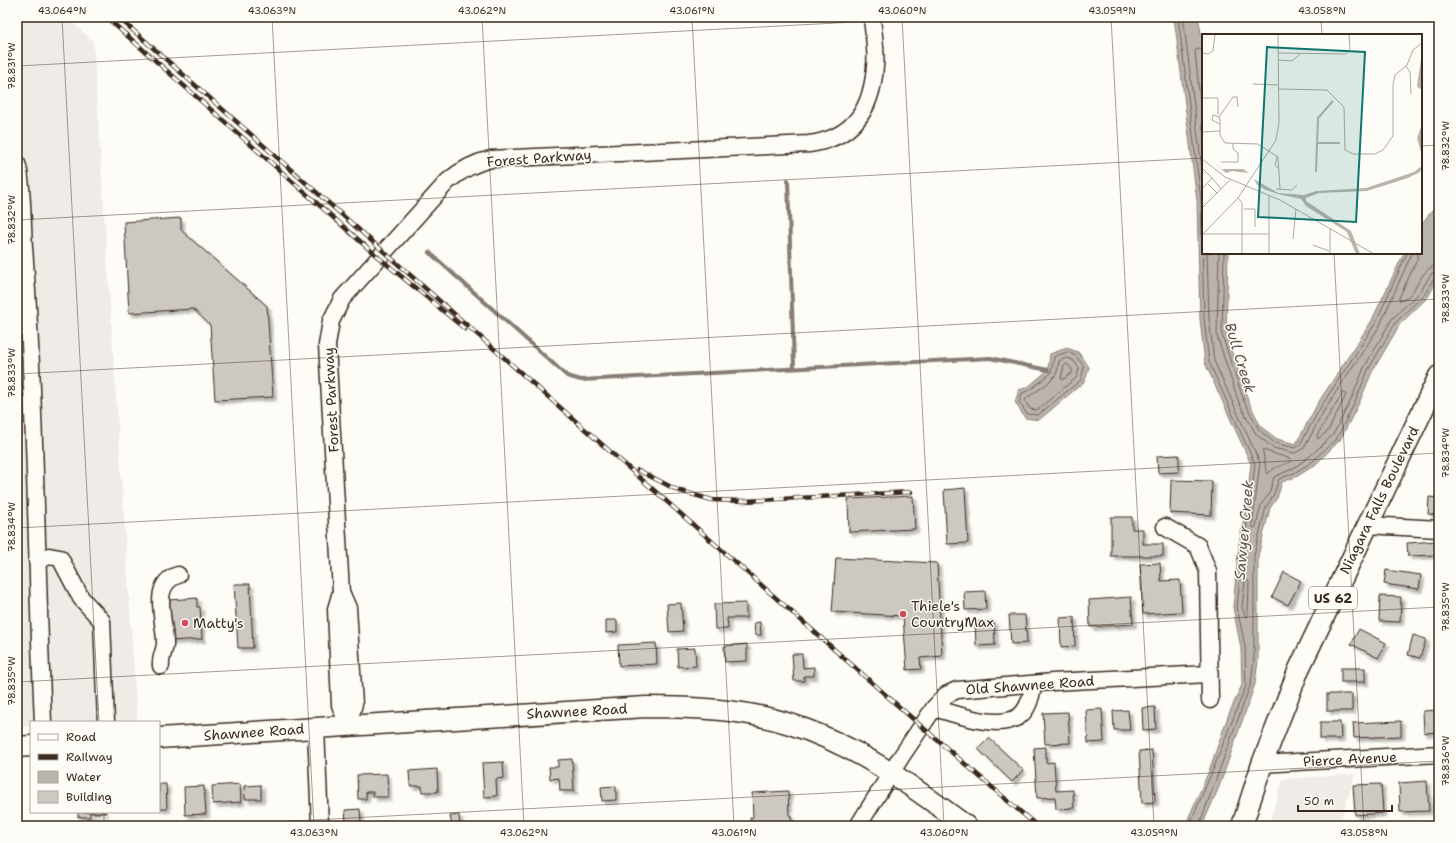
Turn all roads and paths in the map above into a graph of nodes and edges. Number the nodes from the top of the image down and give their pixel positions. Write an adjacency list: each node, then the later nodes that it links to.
1 (872, 17): 16 (street, Forest Parkway)
2 (17, 164): 7 (street)
3 (1439, 376): 4 (main road, Niagara Falls Boulevard / US 62)
4 (1367, 525): 6 (street); 22 (main road, Niagara Falls Boulevard / US 62)
5 (1165, 528): 10 (street)
6 (1439, 529)
7 (37, 561): 14 (street); 15 (street)
8 (178, 575): 9 (street)
9 (161, 666)
10 (1209, 674): 11 (street, Old Shawnee Road); 12 (street)
11 (1034, 684): 13 (street, Old Shawnee Road); 13 (street)
12 (1210, 700)
13 (934, 708): 23 (street, Old Shawnee Road)
14 (43, 721)
15 (106, 721)
16 (348, 725): 17 (main road, Shawnee Road); 23 (main road, Shawnee Road)
17 (316, 728): 18 (main road, Shawnee Road); 24 (street)
18 (160, 738)
19 (30, 746): 20 (main road)
20 (17, 747)
21 (1439, 754): 22 (street, Pierce Avenue)
22 (1262, 764): 27 (main road, Niagara Falls Boulevard / US 62)
23 (891, 772): 25 (street, Old Shawnee Road); 26 (main road, Shawnee Road)
24 (320, 826)
25 (858, 826)
26 (966, 826)
27 (1242, 826)

